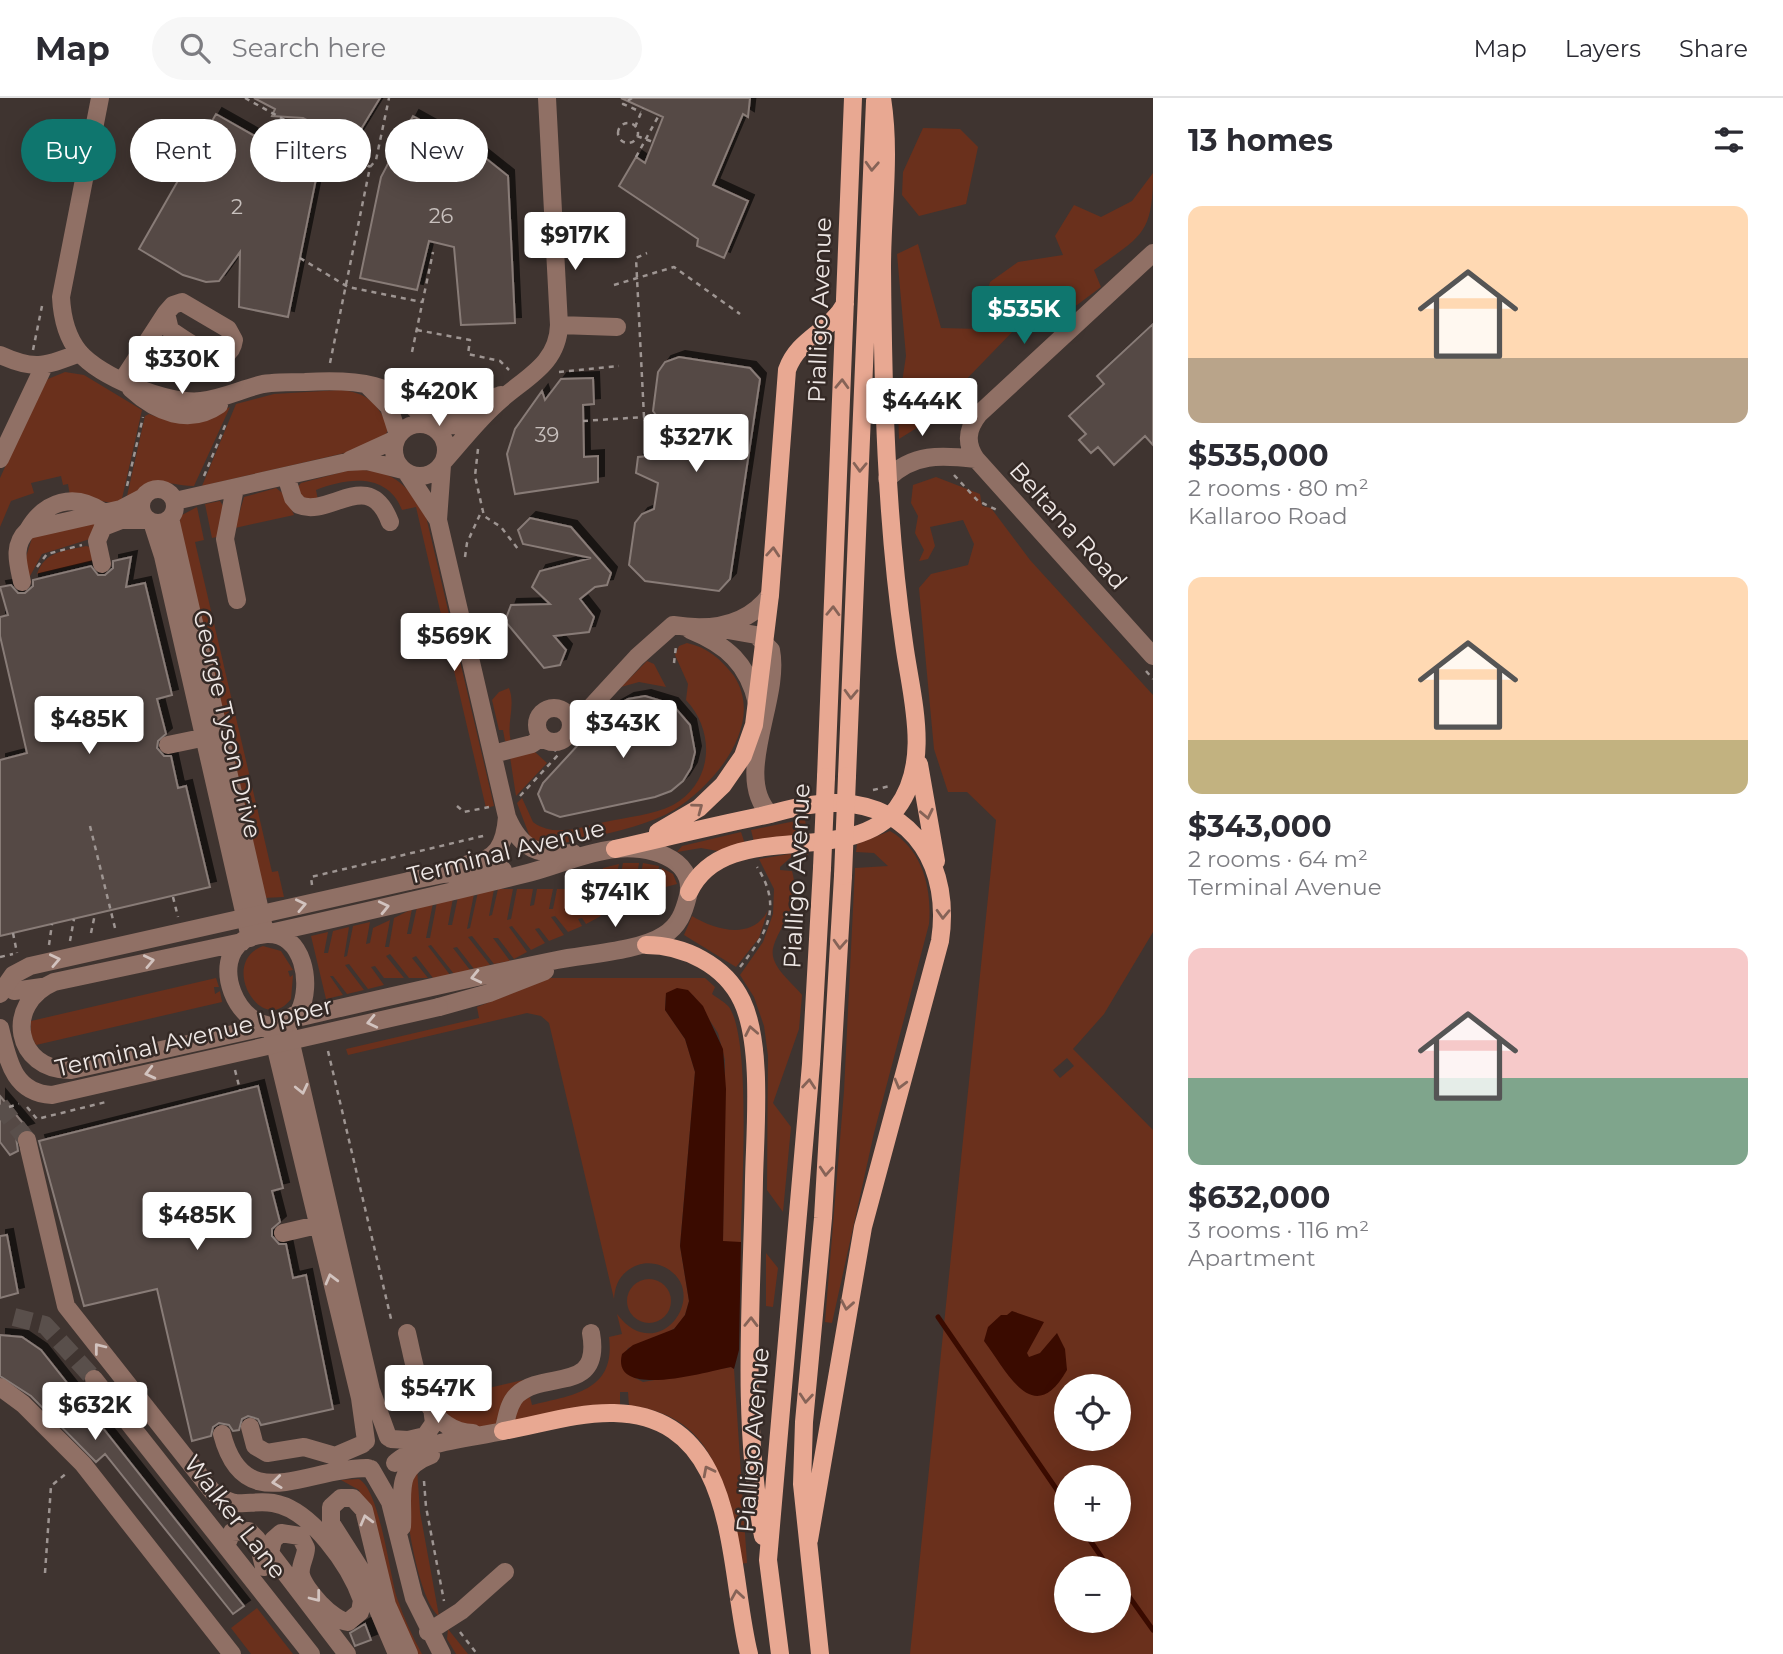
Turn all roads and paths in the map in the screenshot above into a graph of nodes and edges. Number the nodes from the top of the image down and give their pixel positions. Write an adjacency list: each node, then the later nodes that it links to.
1 (100, 98): 34 (street)
2 (245, 98): 10 (path)
3 (389, 98): 16 (path)
4 (547, 98): 29 (street)
5 (632, 98): 11 (path)
6 (853, 98): 26 (main road, Pialligo Avenue)
7 (875, 98): 138 (main road, Pialligo Avenue, one-way to 138, bridge)
8 (882, 98): 60 (main road)
9 (659, 115): 13 (path)
10 (283, 119)
11 (635, 127): 12 (path); 12 (path)
12 (637, 136): 13 (path)
13 (646, 139): 14 (path); 15 (path)
14 (653, 142)
15 (636, 158)
16 (371, 166)
17 (367, 182): 24 (path)
18 (433, 252): 25 (path)
19 (647, 253): 22 (path)
20 (1153, 253): 54 (street)
21 (300, 258): 24 (path)
22 (637, 278): 23 (path); 28 (path); 47 (path)
23 (614, 285)
24 (346, 286): 25 (path); 39 (path)
25 (422, 302): 31 (path)
26 (845, 304): 75 (main road, one-way to 26); 141 (main road, Pialligo Avenue, one-way to 26, bridge)
27 (166, 313): 32 (street); 32 (street); 40 (street)
28 (740, 314)
29 (559, 325): 30 (street); 42 (street)
30 (617, 327)
31 (417, 330): 33 (path); 42 (path)
32 (191, 343): 43 (path)
33 (412, 352)
34 (80, 353): 36 (street); 40 (street)
35 (0, 355): 36 (street)
36 (44, 366): 53 (street)
37 (619, 366): 38 (path)
38 (553, 373)
39 (327, 380): 41 (street); 44 (street)
40 (122, 381): 44 (street)
41 (363, 382): 42 (street); 49 (street); 50 (street)
42 (507, 385): 45 (street)
43 (164, 388)
44 (240, 391): 63 (path)
45 (496, 404): 49 (street); 56 (street)
46 (143, 415): 62 (path)
47 (644, 417): 48 (path); 52 (path)
48 (583, 421)
49 (431, 426): 50 (street); 56 (street)
50 (397, 437): 55 (street); 57 (street)
51 (480, 444): 65 (path)
52 (650, 455)
53 (0, 459)
54 (976, 459): 60 (street); 81 (street, Beltana Road)
55 (347, 462): 57 (street); 59 (street)
56 (443, 463): 57 (street); 67 (street)
57 (405, 471): 67 (street)
58 (948, 472): 66 (path)
59 (286, 475): 61 (street); 69 (street)
60 (887, 479): 88 (main road)
61 (235, 488): 63 (street); 76 (street)
62 (134, 497): 64 (street); 68 (street); 74 (street)
63 (195, 497): 64 (street)
64 (172, 510): 68 (street); 85 (street, George Tyson Drive)
65 (482, 510): 71 (path); 72 (path)
66 (999, 511)
67 (438, 520): 89 (street)
68 (150, 521): 73 (street); 85 (street, George Tyson Drive)
69 (390, 522)
70 (90, 543): 74 (path)
71 (518, 549)
72 (467, 563)
73 (102, 564)
74 (28, 577)
75 (769, 595): 77 (street); 79 (main road)
76 (237, 600)
77 (705, 626): 78 (street); 79 (street)
78 (681, 635): 80 (path); 83 (street); 84 (street)
79 (764, 640): 83 (main road); 92 (street)
80 (674, 663)
81 (1149, 663): 82 (path)
82 (1153, 679)
83 (757, 707): 95 (main road, one-way to 83)
84 (570, 724): 86 (street); 86 (street)
85 (212, 736): 87 (street); 109 (street, George Tyson Drive)
86 (546, 739): 89 (street); 91 (path)
87 (169, 745)
88 (916, 747): 93 (main road); 98 (main road, one-way to 98)
89 (493, 754): 91 (street)
90 (457, 806): 91 (path)
91 (502, 814): 95 (street); 97 (street); 99 (path)
92 (770, 814): 93 (main road); 95 (main road)
93 (889, 816): 98 (main road); 100 (main road)
94 (90, 826): 102 (path)
95 (615, 849): 96 (street, Terminal Avenue); 100 (street, Terminal Avenue)
96 (569, 862): 97 (street); 109 (street, Terminal Avenue, one-way to 96)
97 (417, 879): 116 (street, one-way to 97, bridge)
98 (940, 884): 138 (main road, one-way to 138)
99 (314, 891)
100 (689, 892): 111 (street)
101 (173, 897): 104 (path)
102 (109, 911)
103 (95, 914): 108 (path)
104 (177, 916)
105 (74, 919): 110 (path)
106 (52, 924): 112 (path)
107 (13, 933): 113 (path)
108 (90, 937)
109 (257, 937): 115 (street, Terminal Avenue, one-way to 109); 117 (street); 117 (street)
110 (70, 941)
111 (646, 945): 114 (street); 141 (main road, one-way to 111)
112 (49, 946)
113 (17, 953)
114 (591, 953): 117 (street, one-way to 117); 118 (street, Terminal Avenue Upper, one-way to 118, bridge)
115 (42, 987): 116 (street, Terminal Avenue); 117 (street)
116 (7, 993)
117 (279, 1023): 122 (street)
118 (0, 1028)
119 (23, 1102): 120 (path)
120 (9, 1107)
121 (27, 1140): 148 (street, one-way to 121)
122 (325, 1223): 123 (street); 132 (street); 133 (street, one-way to 122)
123 (283, 1233)
124 (407, 1333): 128 (street)
125 (591, 1333): 130 (street)
126 (94, 1379): 139 (street, Walker Lane)
127 (0, 1387): 145 (street)
128 (432, 1408): 130 (street); 132 (street)
129 (250, 1427): 133 (street)
130 (497, 1433): 134 (street); 140 (street); 152 (main road, one-way to 130)
131 (222, 1434): 136 (street, one-way to 131)
132 (390, 1438): 133 (street); 134 (street)
133 (364, 1443): 136 (street)
134 (394, 1464): 136 (street); 137 (street)
135 (76, 1466): 143 (path)
136 (370, 1469): 137 (street)
137 (390, 1502): 140 (street)
138 (809, 1540): 154 (main road, Pialligo Avenue)
139 (226, 1546): 146 (street, Walker Lane); 147 (street)
140 (401, 1552): 144 (street)
141 (768, 1560): 153 (main road, Pialligo Avenue)
142 (505, 1572): 144 (street)
143 (45, 1573)
144 (428, 1632): 151 (street)
145 (232, 1654)
146 (311, 1654)
147 (333, 1654)
148 (347, 1654)
149 (397, 1654): 150 (street, one-way to 149)
150 (409, 1654)
151 (442, 1654)
152 (749, 1654)
153 (780, 1654)
154 (820, 1654)

